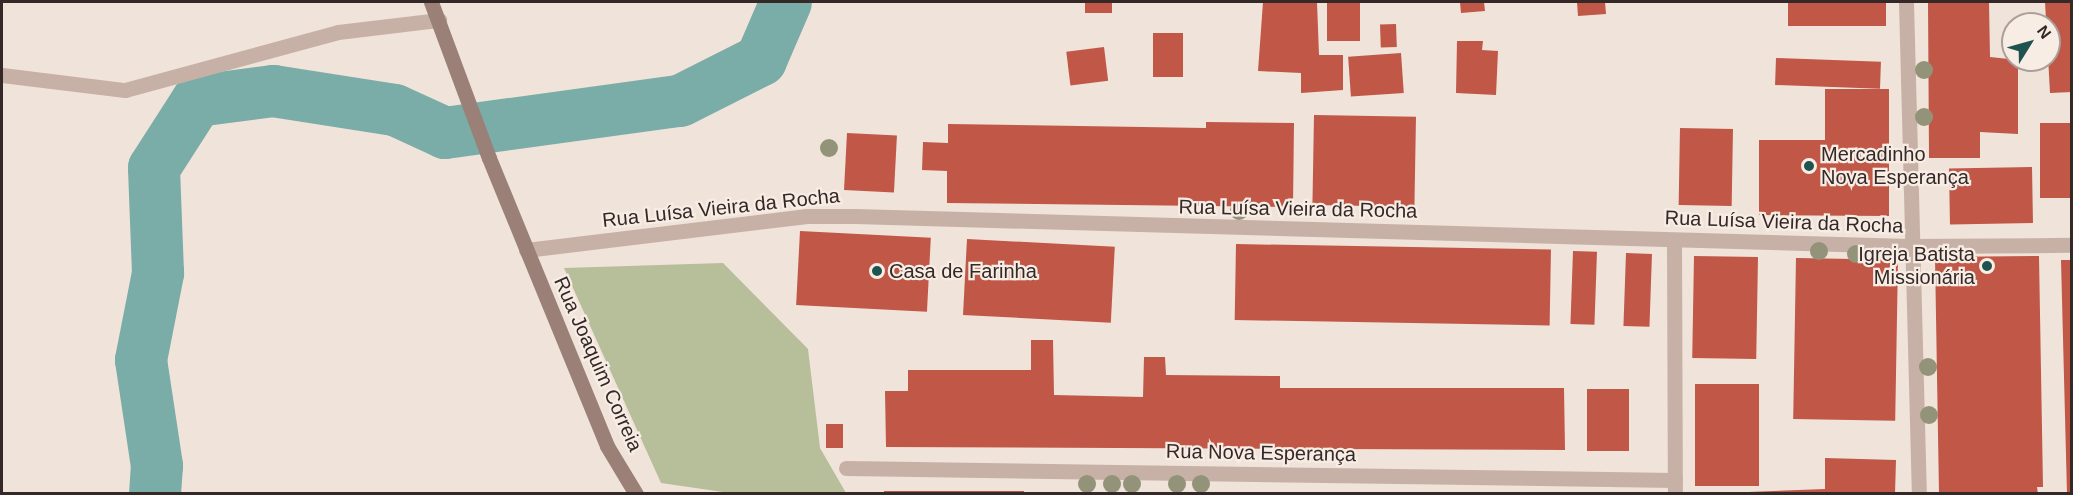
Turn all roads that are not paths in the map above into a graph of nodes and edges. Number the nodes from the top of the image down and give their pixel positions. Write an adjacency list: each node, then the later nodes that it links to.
1 (431, 2): 3 (street, Rua Joaquim Correia)
2 (1906, 2): 7 (street)
3 (439, 20): 4 (street); 8 (street, Rua Joaquim Correia)
4 (2, 75)
5 (1674, 240): 7 (street, Rua Luísa Vieira da Rocha); 8 (street, Rua Luísa Vieira da Rocha); 10 (street)
6 (2072, 245): 7 (street, Rua Luísa Vieira da Rocha)
7 (1909, 246): 12 (street)
8 (526, 250): 11 (street, Rua Joaquim Correia)
9 (846, 468): 10 (street, Rua Nova Esperança)
10 (1675, 487)
11 (636, 494)
12 (1919, 494)

